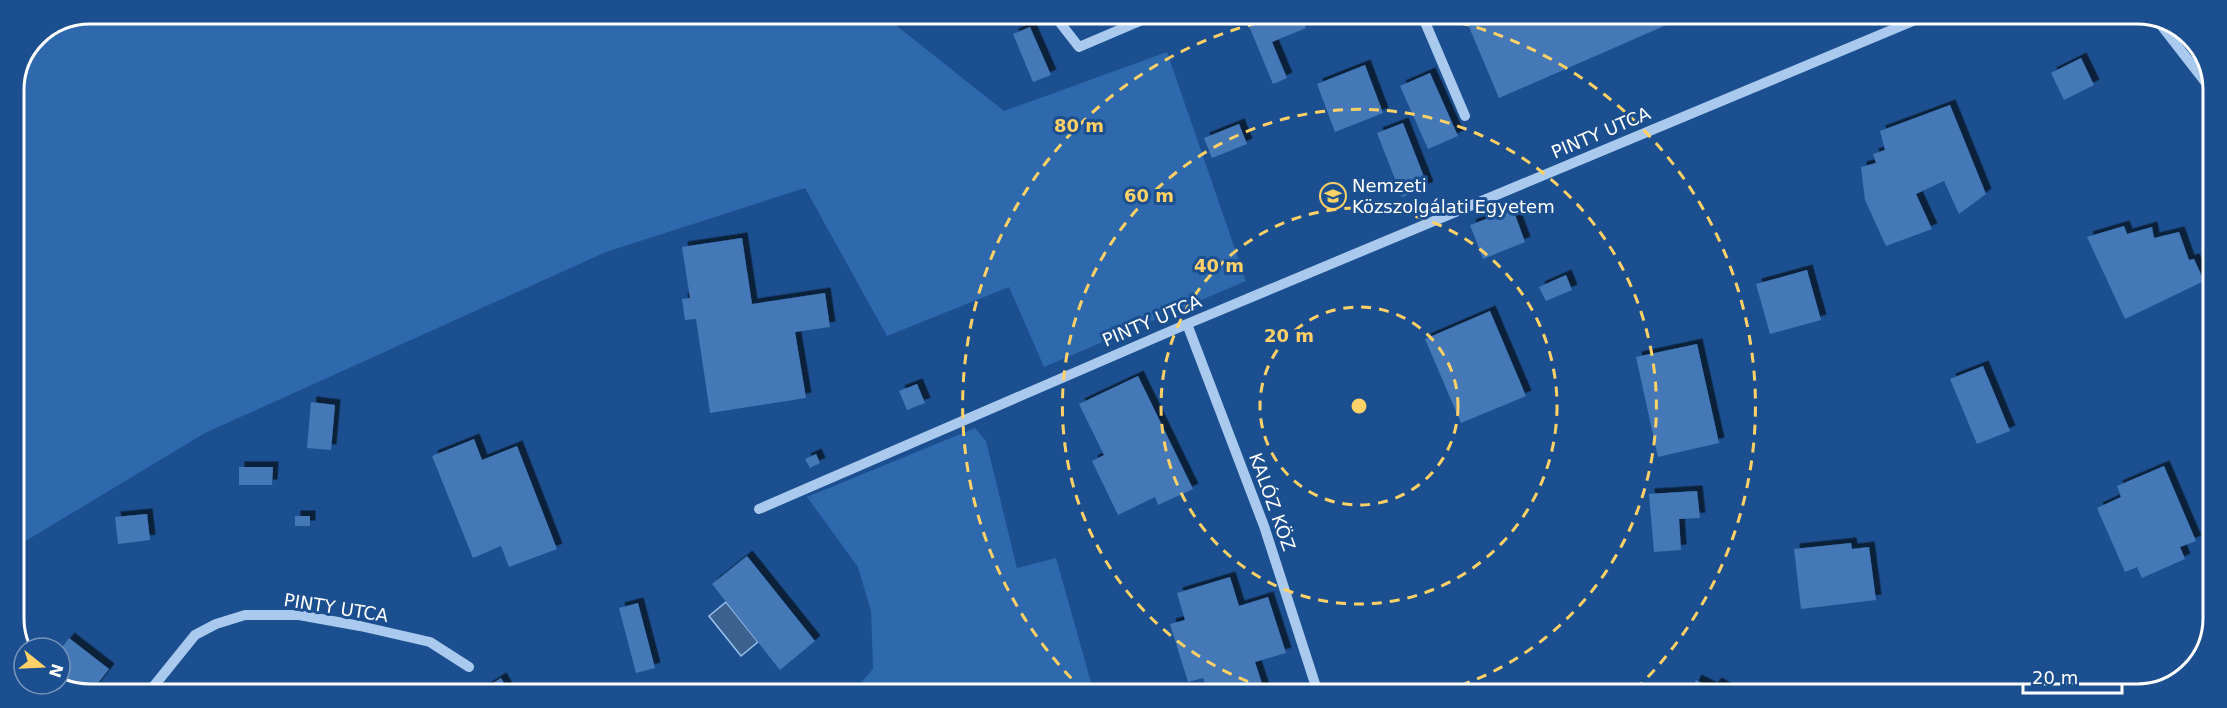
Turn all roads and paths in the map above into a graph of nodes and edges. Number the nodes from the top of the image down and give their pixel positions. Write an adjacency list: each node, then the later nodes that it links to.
1 (1061, 24): 2 (street)
2 (1133, 24)
3 (1426, 24): 7 (street)
4 (1907, 24): 8 (street, PINTY UTCA)
5 (2165, 31): 6 (street)
6 (2202, 78)
7 (1465, 116)
8 (1187, 324): 9 (street, PINTY UTCA); 12 (street, KALÓZ KÖZ)
9 (759, 509)
10 (469, 667): 11 (street, PINTY UTCA)
11 (155, 684)
12 (1315, 684)

